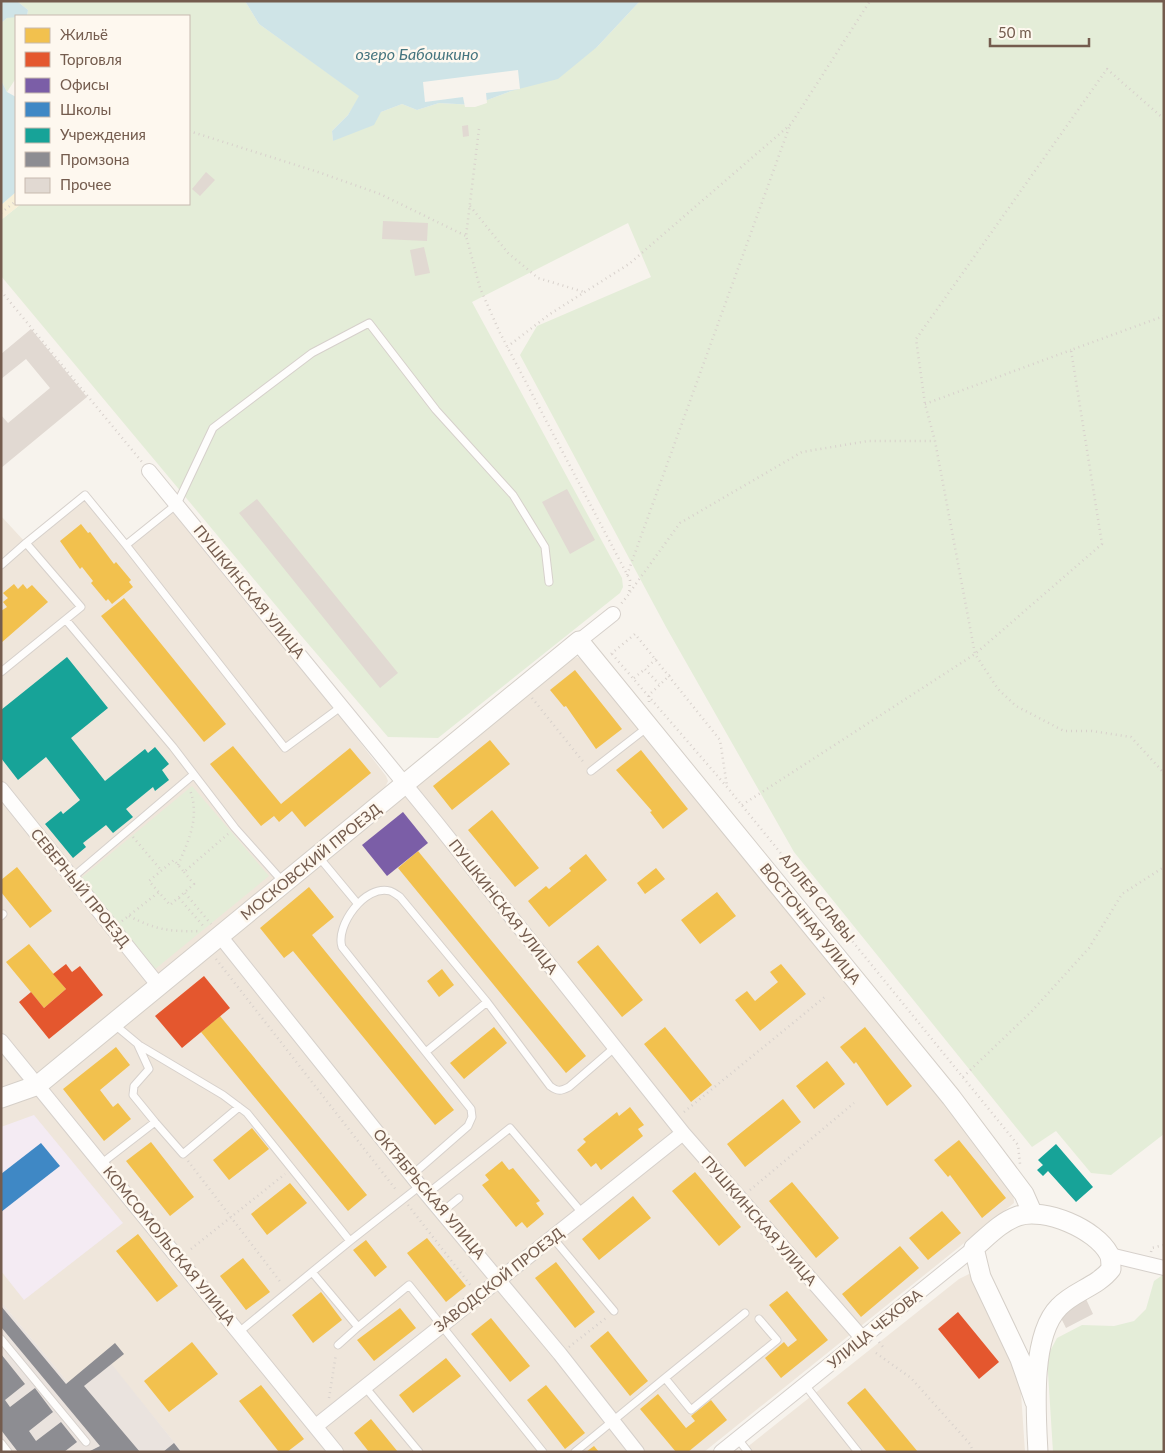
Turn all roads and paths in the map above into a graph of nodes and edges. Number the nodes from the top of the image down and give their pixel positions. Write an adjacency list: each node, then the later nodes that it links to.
1 (870, 1): 3 (path)
2 (1164, 119): 15 (path)
3 (791, 124): 11 (path); 22 (path)
4 (479, 129): 7 (path)
5 (190, 131): 9 (path)
6 (15, 202): 8 (path)
7 (470, 206): 9 (path); 11 (path)
8 (1, 213)
9 (466, 236): 13 (path)
10 (1, 291): 17 (path)
11 (584, 292): 13 (path)
12 (1164, 316): 14 (path)
13 (507, 347): 22 (path)
14 (1071, 350): 15 (path); 28 (path)
15 (925, 404): 16 (path)
16 (935, 441): 24 (path); 28 (path)
17 (149, 471): 18 (street, ПУШКИНСКАЯ УЛИЦА)
18 (177, 504): 20 (lane); 23 (lane); 37 (street, ПУШКИНСКАЯ УЛИЦА)
19 (26, 544): 20 (lane); 21 (lane); 26 (lane)
20 (126, 545): 37 (lane)
21 (1, 564)
22 (627, 575): 24 (path)
23 (549, 582)
24 (629, 594): 25 (path)
25 (613, 614): 27 (street, МОСКОВСКИЙ ПРОЕЗД)
26 (66, 620): 31 (lane); 40 (lane)
27 (579, 641): 35 (street, МОСКОВСКИЙ ПРОЕЗД); 38 (street, ВОСТОЧНАЯ УЛИЦА)
28 (975, 654): 41 (path); 46 (path)
29 (656, 659): 30 (path); 32 (path); 33 (path, АЛЛЕЯ СЛАВЫ)
30 (645, 669): 33 (path); 34 (path)
31 (1, 672)
32 (670, 675): 34 (path); 44 (path)
33 (634, 678): 36 (path, АЛЛЕЯ СЛАВЫ)
34 (659, 684): 36 (path)
35 (523, 687): 39 (path); 43 (street, МОСКОВСКИЙ ПРОЕЗД)
36 (648, 695): 38 (path); 44 (path, АЛЛЕЯ СЛАВЫ)
37 (342, 706): 43 (street, ПУШКИНСКАЯ УЛИЦА)
38 (649, 726): 39 (lane); 89 (street, ВОСТОЧНАЯ УЛИЦА)
39 (591, 771)
40 (193, 775): 42 (lane); 47 (lane)
41 (1164, 775)
42 (185, 781): 48 (lane); 50 (path)
43 (405, 784): 49 (street, МОСКОВСКИЙ ПРОЕЗД); 70 (street, ПУШКИНСКАЯ УЛИЦА)
44 (727, 787): 46 (path, АЛЛЕЯ СЛАВЫ)
45 (1, 789): 54 (street, СЕВЕРНЫЙ ПРОЕЗД)
46 (742, 805): 72 (path, АЛЛЕЯ СЛАВЫ)
47 (235, 828): 53 (path); 55 (lane)
48 (128, 830): 52 (path); 54 (lane)
49 (318, 856): 55 (street, МОСКОВСКИЙ ПРОЕЗД); 59 (lane)
50 (178, 865): 52 (path); 53 (path)
51 (1164, 866): 72 (path)
52 (162, 870): 56 (path)
53 (184, 872): 57 (path)
54 (72, 878): 61 (street, СЕВЕРНЫЙ ПРОЕЗД)
55 (284, 884): 62 (street, МОСКОВСКИЙ ПРОЕЗД)
56 (159, 892): 58 (path); 60 (path)
57 (184, 893): 58 (path); 62 (path)
58 (179, 898): 60 (path)
59 (357, 903): 66 (lane); 71 (lane)
60 (129, 916): 61 (path)
61 (113, 928): 64 (street, СЕВЕРНЫЙ ПРОЕЗД)
62 (217, 931): 64 (street, МОСКОВСКИЙ ПРОЕЗД); 84 (street, ОКТЯБРЬСКАЯ УЛИЦА)
63 (215, 957): 86 (path)
64 (159, 986): 67 (street, МОСКОВСКИЙ ПРОЕЗД)
65 (826, 996): 77 (path)
66 (487, 1002): 70 (lane); 71 (lane)
67 (112, 1023): 69 (lane); 73 (street, МОСКОВСКИЙ ПРОЕЗД)
68 (1, 1041): 73 (street, КОМСОМОЛЬСКАЯ УЛИЦА)
69 (137, 1043): 76 (lane); 78 (lane)
70 (614, 1048): 79 (street, ПУШКИНСКАЯ УЛИЦА)
71 (427, 1051): 84 (lane)
72 (963, 1077): 80 (path, АЛЛЕЯ СЛАВЫ)
73 (38, 1085): 74 (street, МОСКОВСКИЙ ПРОЕЗД); 82 (street, КОМСОМОЛЬСКАЯ УЛИЦА)
74 (1, 1098)
75 (854, 1104): 87 (path)
76 (239, 1107): 81 (lane); 83 (lane)
77 (684, 1112)
78 (155, 1122): 81 (lane); 82 (lane)
79 (683, 1133): 87 (street, ПУШКИНСКАЯ УЛИЦА); 90 (street, ЗАВОДСКОЙ ПРОЕЗД)
80 (1018, 1145)
81 (183, 1154): 91 (path)
82 (102, 1163): 108 (street, КОМСОМОЛЬСКАЯ УЛИЦА)
83 (292, 1169): 91 (path); 93 (lane)
84 (420, 1185): 86 (lane); 88 (street, ОКТЯБРЬСКАЯ УЛИЦА); 90 (lane)
85 (459, 1198): 88 (lane)
86 (403, 1199): 93 (lane); 100 (path)
87 (739, 1199): 111 (street, ПУШКИНСКАЯ УЛИЦА)
88 (442, 1212): 99 (street, ОКТЯБРЬСКАЯ УЛИЦА)
89 (1032, 1212): 94 (street, УЛИЦА ЧЕХОВА); 96 (street)
90 (583, 1214): 92 (street, ЗАВОДСКОЙ ПРОЕЗД)
91 (231, 1217): 95 (path); 101 (path)
92 (553, 1238): 99 (street, ЗАВОДСКОЙ ПРОЕЗД); 102 (lane)
93 (350, 1240): 98 (lane)
94 (974, 1248): 107 (street); 111 (street, УЛИЦА ЧЕХОВА)
95 (191, 1249)
96 (1110, 1262): 97 (street); 109 (street)
97 (1164, 1268)
98 (312, 1272): 101 (lane); 106 (lane)
99 (499, 1280): 105 (street, ЗАВОДСКОЙ ПРОЕЗД); 114 (street, ОКТЯБРЬСКАЯ УЛИЦА)
100 (472, 1287)
101 (288, 1292): 108 (lane)
102 (614, 1311): 114 (path)
103 (745, 1313): 115 (lane)
104 (760, 1319): 115 (lane)
105 (441, 1325): 106 (lane); 117 (street, ЗАВОДСКОЙ ПРОЕЗД); 128 (lane)
106 (358, 1327): 112 (lane)
107 (1008, 1331): 109 (street); 119 (street)
108 (240, 1332): 121 (street, КОМСОМОЛЬСКАЯ УЛИЦА)
109 (1043, 1332): 119 (street)
110 (1, 1339): 123 (lane)
111 (863, 1339): 116 (street, УЛИЦА ЧЕХОВА)
112 (338, 1345): 118 (path)
113 (876, 1353): 134 (path)
114 (560, 1354): 120 (street, ОКТЯБРЬСКАЯ УЛИЦА)
115 (666, 1378): 120 (lane)
116 (805, 1385): 122 (street, УЛИЦА ЧЕХОВА); 133 (lane)
117 (365, 1387): 121 (street, ЗАВОДСКОЙ ПРОЕЗД); 127 (lane)
118 (329, 1399)
119 (1035, 1402): 135 (street)
120 (614, 1422): 129 (lane); 130 (street, ОКТЯБРЬСКАЯ УЛИЦА)
121 (316, 1426): 126 (street, КОМСОМОЛЬСКАЯ УЛИЦА)
122 (738, 1439): 131 (street, УЛИЦА ЧЕХОВА); 132 (lane)
123 (86, 1442)
124 (1, 1443): 125 (lane)
125 (8, 1452)
126 (336, 1452)
127 (419, 1452)
128 (543, 1452)
129 (575, 1452)
130 (637, 1452)
131 (721, 1452)
132 (748, 1452)
133 (858, 1452)
134 (972, 1452)
135 (1038, 1452)

